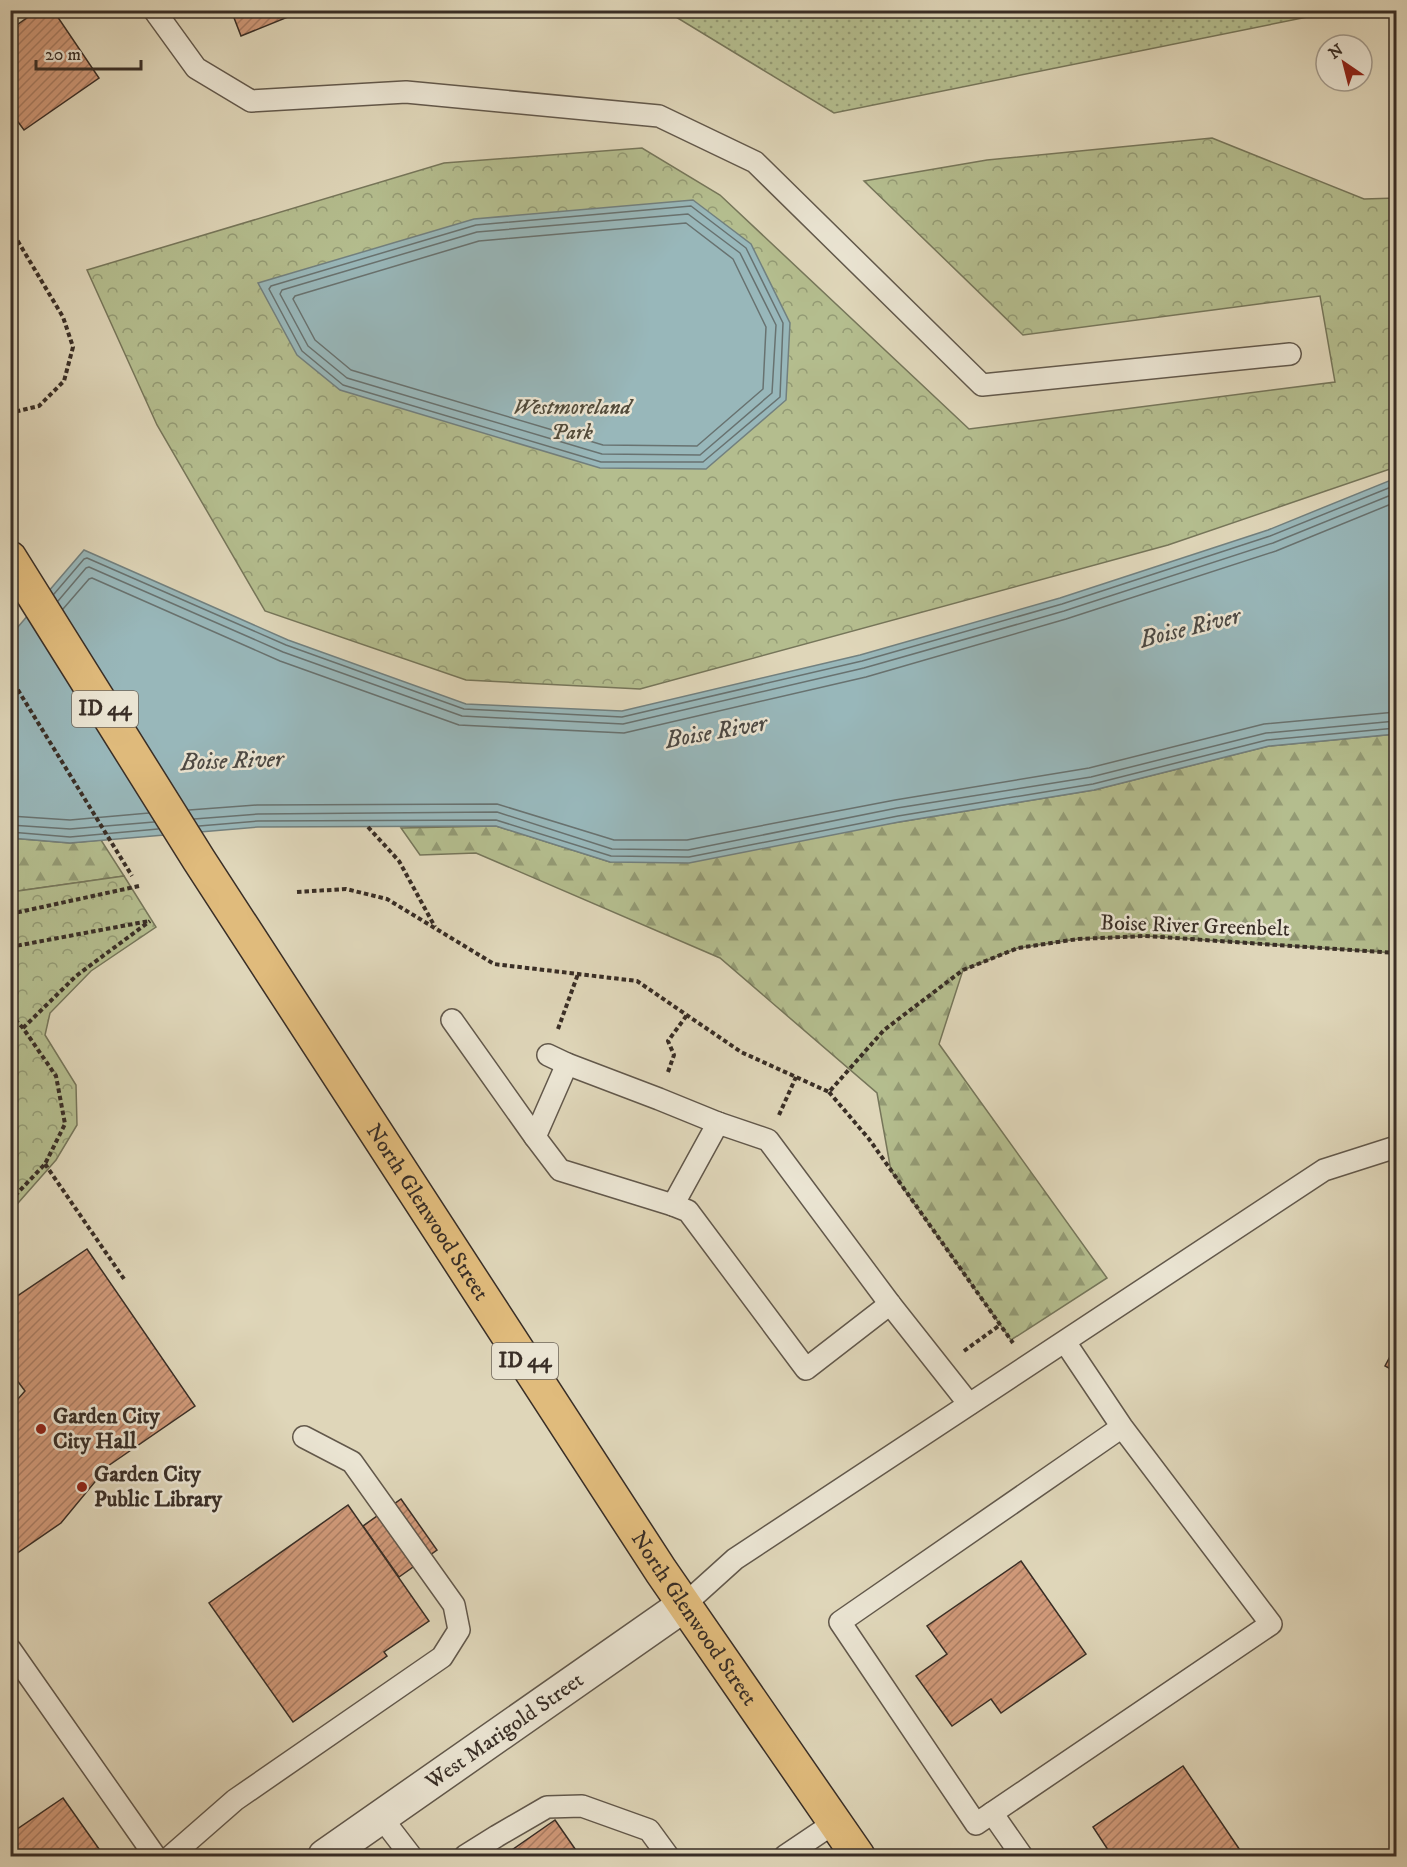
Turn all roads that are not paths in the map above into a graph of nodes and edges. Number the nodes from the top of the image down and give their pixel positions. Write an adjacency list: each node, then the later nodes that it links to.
1 (154, 10): 2 (lane)
2 (1290, 354)
3 (10, 558): 14 (main road, North Glenwood Street / ID 44)
4 (452, 1020): 6 (lane)
5 (718, 1123): 6 (lane); 8 (lane); 9 (lane)
6 (535, 1137): 8 (lane)
7 (1393, 1152): 10 (lane)
8 (673, 1204): 9 (lane)
9 (890, 1304): 11 (lane)
10 (1065, 1342): 11 (lane); 12 (lane)
11 (969, 1404): 14 (lane)
12 (1122, 1427): 16 (lane); 16 (lane)
13 (304, 1437): 20 (lane)
14 (684, 1605): 17 (street, West Marigold Street); 18 (main road, North Glenwood Street / ID 44)
15 (10, 1649): 19 (lane)
16 (992, 1813): 27 (lane)
17 (381, 1817): 21 (street, West Marigold Street); 22 (lane)
18 (834, 1823): 25 (lane); 26 (main road, North Glenwood Street / ID 44)
19 (155, 1857)
20 (171, 1857)
21 (325, 1857)
22 (411, 1857)
23 (465, 1857): 24 (lane)
24 (668, 1857)
25 (785, 1857)
26 (858, 1857)
27 (1022, 1857)

